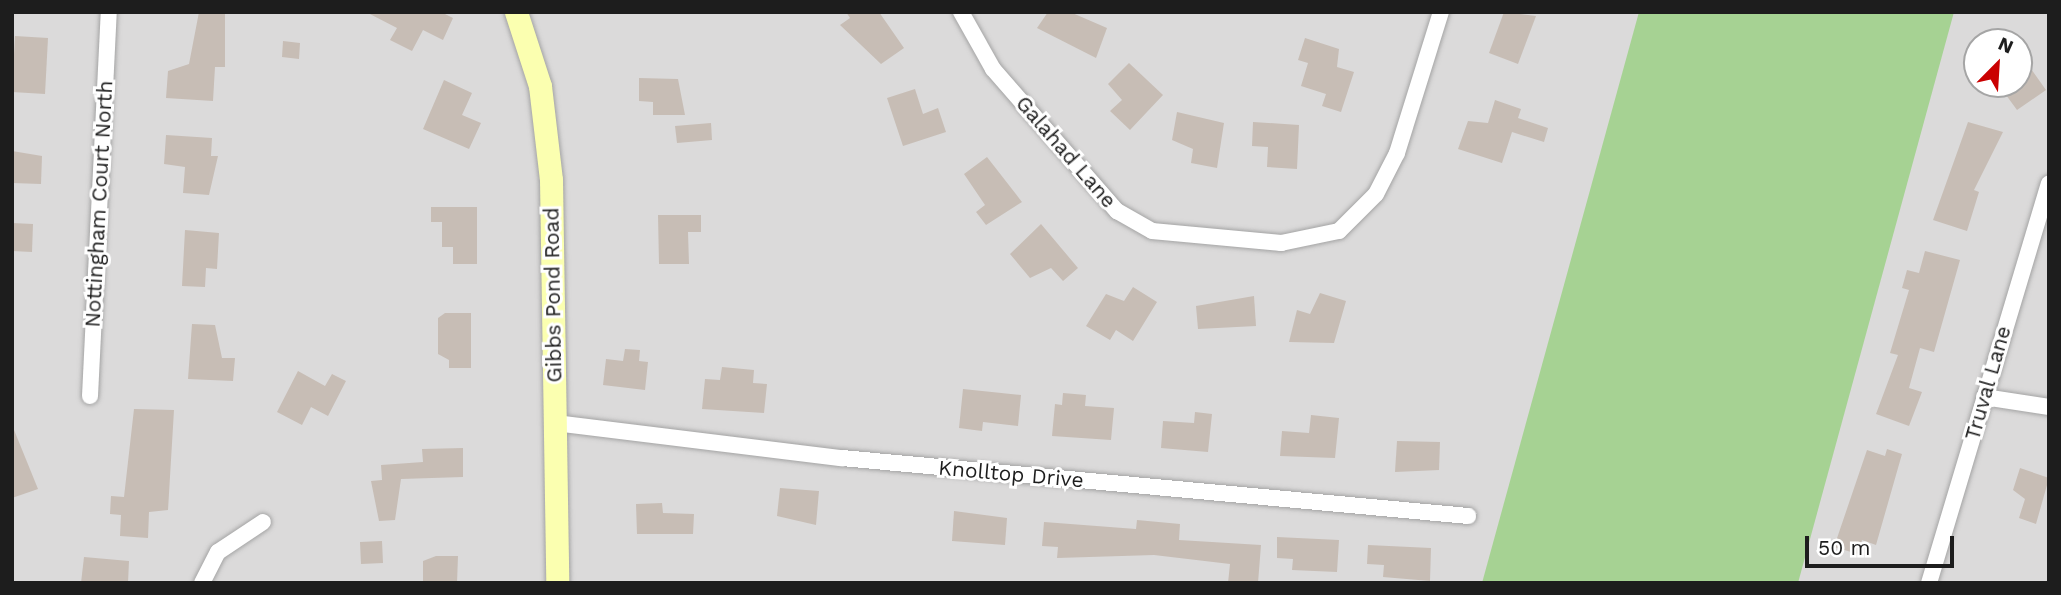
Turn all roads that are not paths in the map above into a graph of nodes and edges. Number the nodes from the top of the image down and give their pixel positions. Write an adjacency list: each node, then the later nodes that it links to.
1 (109, 12): 6 (street, Nottingham Court North)
2 (516, 12): 9 (street, Gibbs Pond Road)
3 (961, 12): 4 (street, Galahad Lane)
4 (1441, 12)
5 (2049, 184): 7 (street, Truval Lane)
6 (90, 396)
7 (1984, 397): 8 (street); 14 (street, Truval Lane)
8 (2049, 407)
9 (555, 423): 10 (street, Knolltop Drive); 13 (street, Gibbs Pond Road)
10 (1468, 516)
11 (263, 522): 12 (street)
12 (202, 583)
13 (557, 583)
14 (1929, 583)

